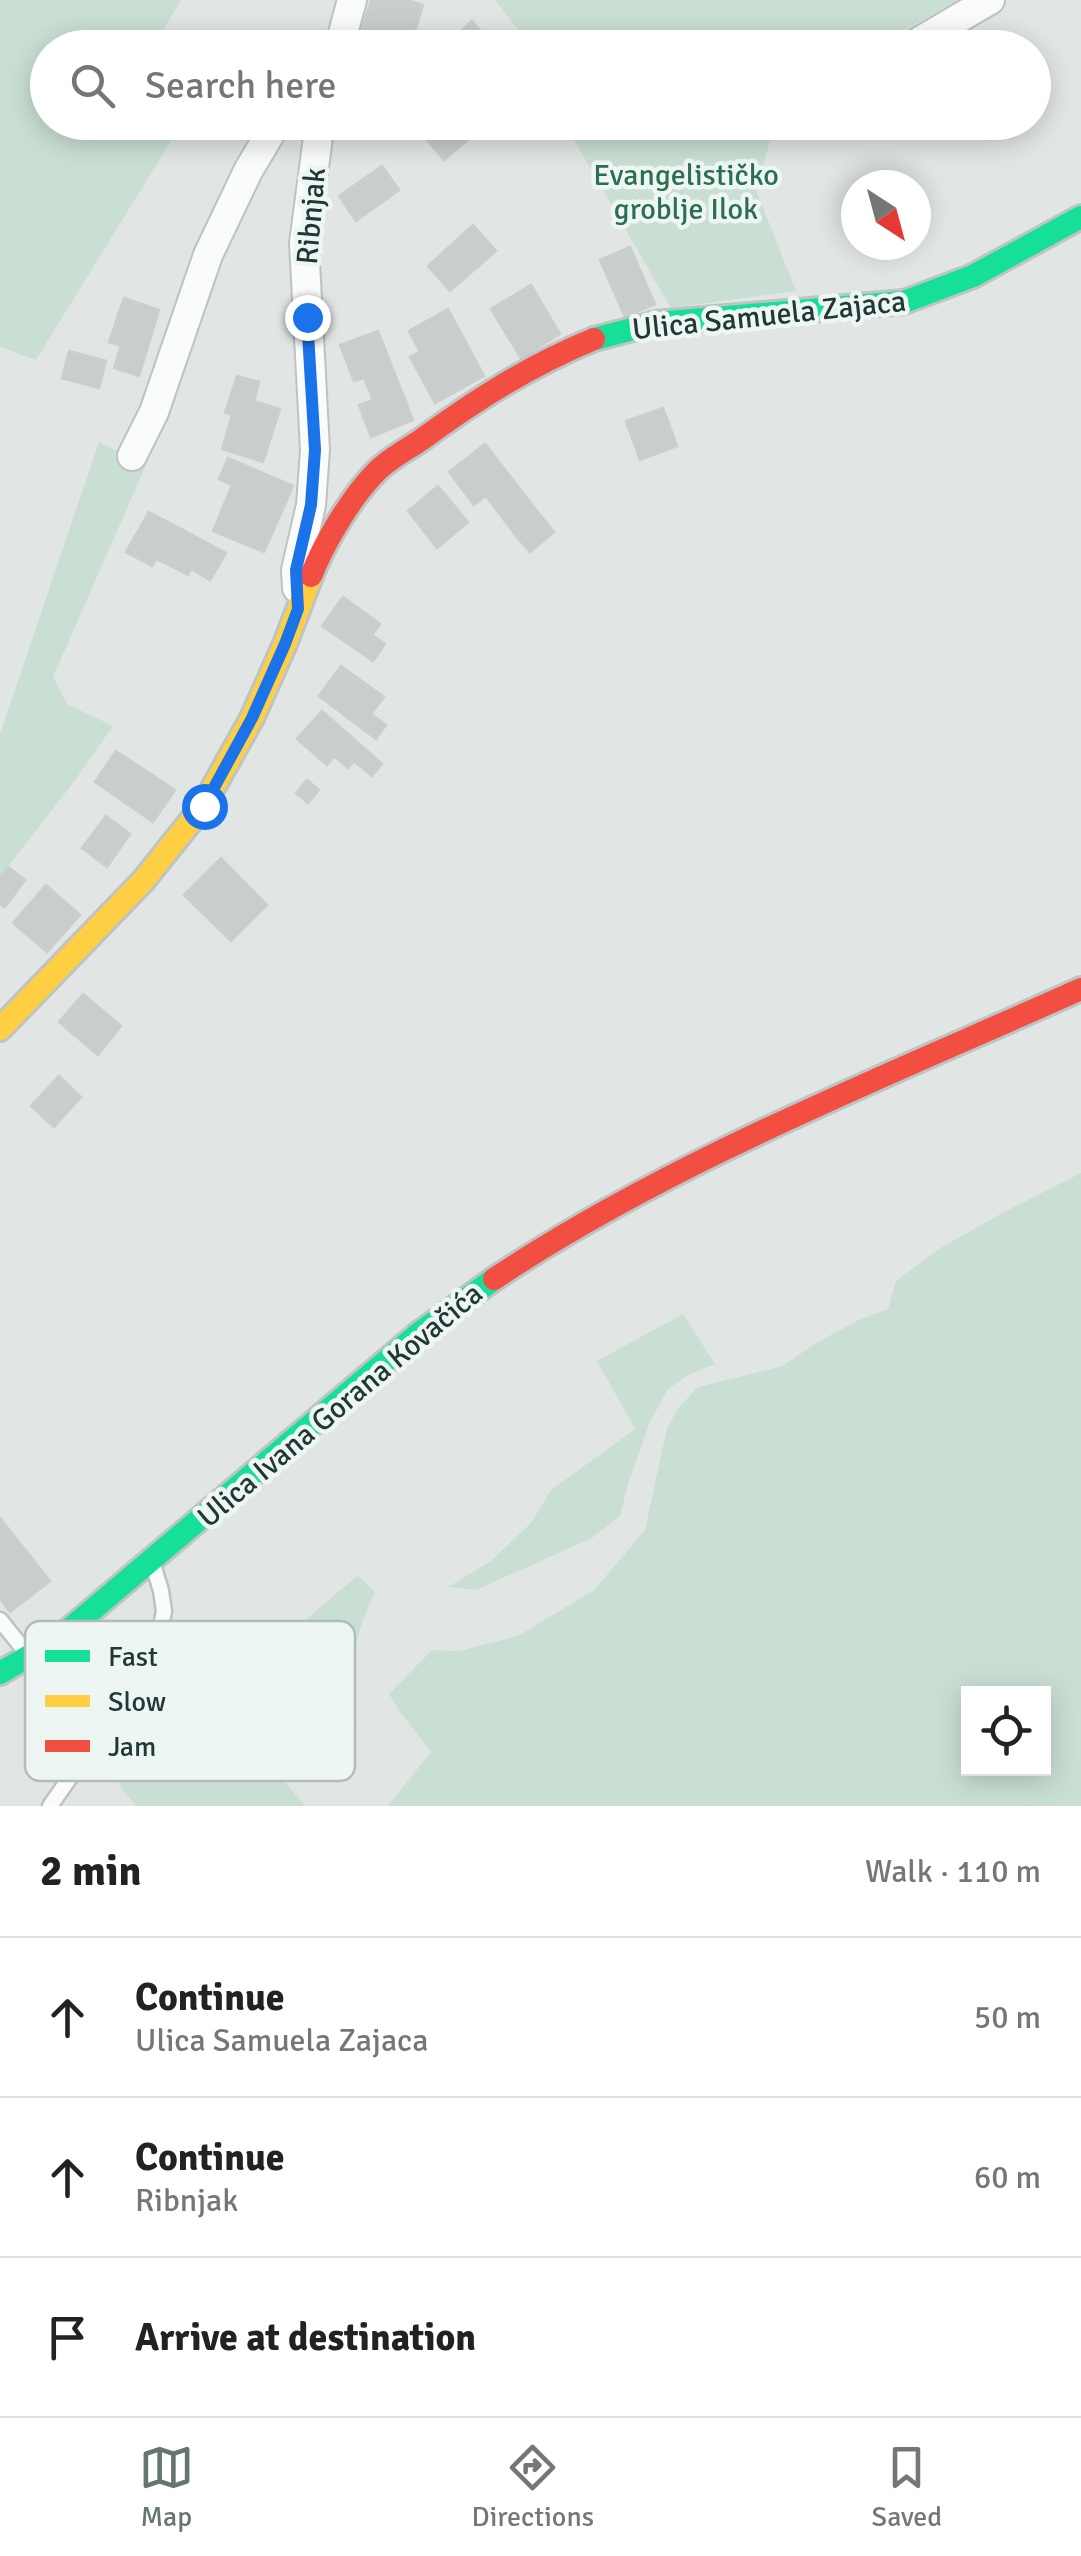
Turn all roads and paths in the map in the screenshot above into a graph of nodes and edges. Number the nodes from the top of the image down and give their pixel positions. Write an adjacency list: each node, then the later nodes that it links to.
1 (352, 0): 3 (street)
2 (990, 0): 4 (street)
3 (343, 30)
4 (939, 30)
5 (266, 140): 8 (street, Ribnjak)
6 (318, 140): 9 (street, Ribnjak)
7 (1081, 217): 9 (street, Ulica Samuela Zajaca)
8 (132, 456)
9 (298, 609): 11 (street, Ulica Samuela Zajaca)
10 (1081, 989): 12 (street, Ulica Ivana Gorana Kovačića)
11 (0, 1029)
12 (151, 1560): 14 (street, Ulica Ivana Gorana Kovačića); 15 (lane)
13 (0, 1620): 16 (lane)
14 (79, 1621)
15 (162, 1621)
16 (25, 1650)
17 (25, 1659): 18 (street, Ulica Ivana Gorana Kovačića)
18 (0, 1674)
19 (68, 1781): 20 (lane)
20 (50, 1806)

